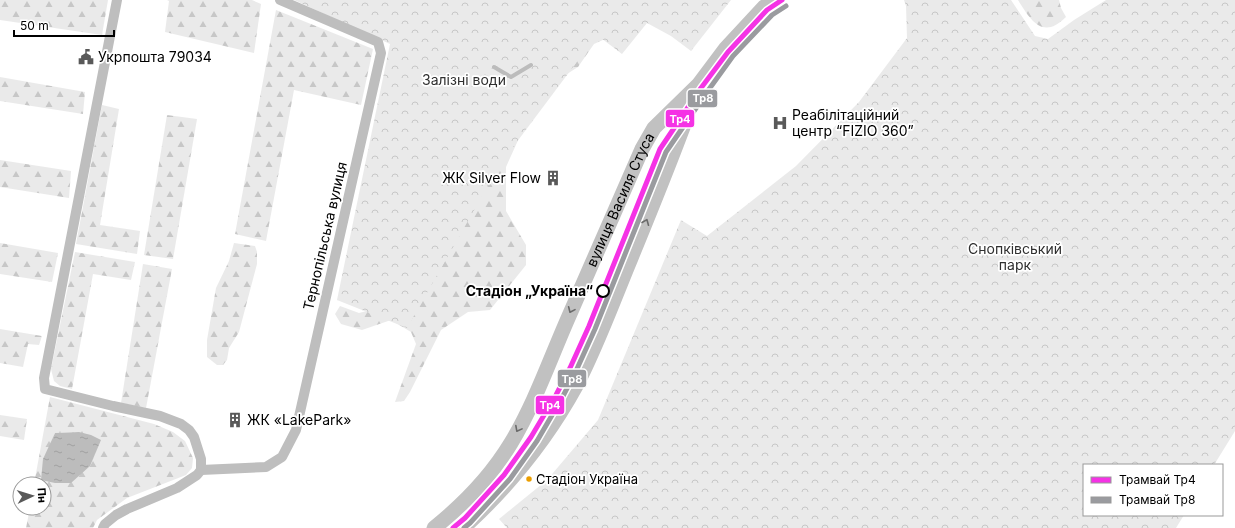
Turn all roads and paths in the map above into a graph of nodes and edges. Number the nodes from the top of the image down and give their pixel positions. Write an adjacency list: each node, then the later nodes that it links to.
1 (117, 0): 5 (street)
2 (280, 0): 5 (street, Тернопільська вулиця)
3 (775, 0): 4 (main road, вулиця Василя Стуса)
4 (699, 84): 7 (main road, вулиця Василя Стуса, one-way to 7); 8 (main road, вулиця Василя Стуса, one-way to 4)
5 (201, 470): 6 (street)
6 (103, 528)
7 (434, 528)
8 (463, 528)

